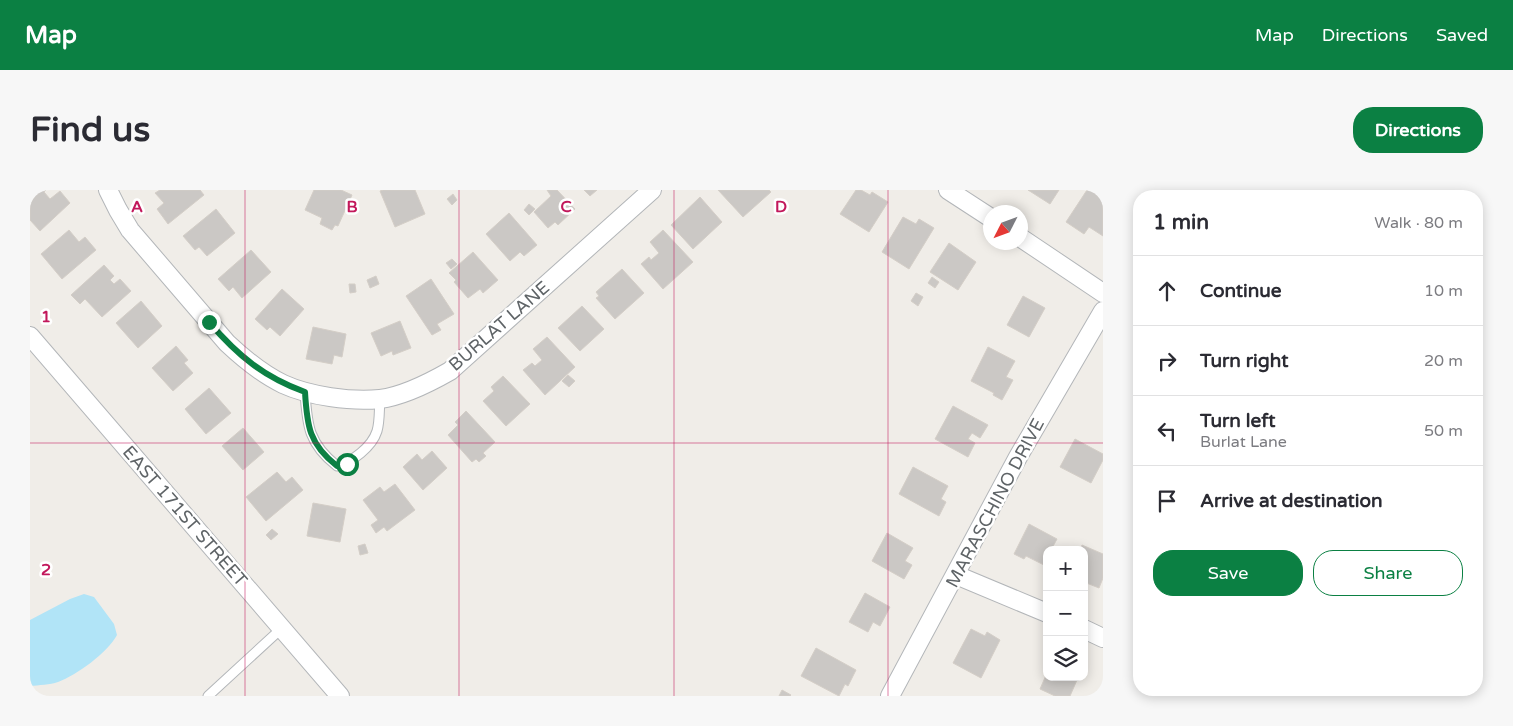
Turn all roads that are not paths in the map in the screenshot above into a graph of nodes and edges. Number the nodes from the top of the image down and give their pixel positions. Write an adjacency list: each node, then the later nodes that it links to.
1 (108, 190): 9 (street, BURLAT LANE)
2 (652, 190): 10 (street, BURLAT LANE)
3 (948, 190): 4 (street)
4 (983, 213)
5 (1028, 243): 6 (street)
6 (1103, 293)
7 (1103, 311): 11 (street, MARASCHINO DRIVE)
8 (30, 336): 13 (street, EAST 171ST STREET)
9 (305, 392): 10 (street, BURLAT LANE); 10 (lane)
10 (380, 399)
11 (956, 574): 12 (street); 18 (street, MARASCHINO DRIVE)
12 (1043, 611)
13 (282, 628): 16 (lane); 17 (street, EAST 171ST STREET)
14 (1088, 631): 15 (street)
15 (1103, 638)
16 (208, 696)
17 (340, 696)
18 (890, 696)

